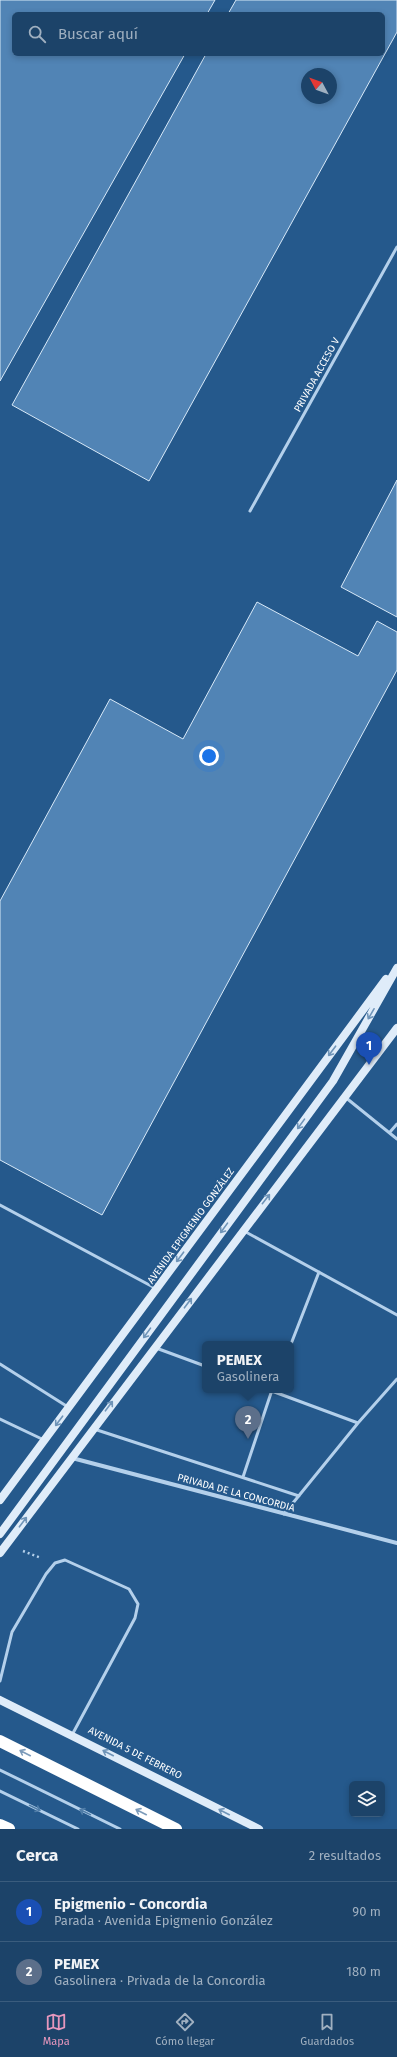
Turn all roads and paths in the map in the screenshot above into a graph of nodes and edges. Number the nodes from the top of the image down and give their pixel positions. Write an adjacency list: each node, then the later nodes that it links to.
1 (397, 247): 2 (lane, PRIVADA ACCESO V)
2 (250, 511)
3 (397, 964): 13 (main road, AVENIDA EPIGMENIO GONZÁLEZ, one-way to 13)
4 (397, 968): 32 (main road, one-way to 32)
5 (397, 1028): 6 (main road)
6 (345, 1097): 8 (lane); 11 (main road, one-way to 6)
7 (397, 1124): 8 (lane)
8 (390, 1132): 9 (lane)
9 (397, 1139)
10 (0, 1205): 13 (lane)
11 (242, 1230): 12 (lane); 16 (main road, one-way to 11)
12 (319, 1272): 14 (lane); 15 (lane)
13 (157, 1289): 22 (main road, AVENIDA EPIGMENIO GONZÁLEZ)
14 (397, 1315)
15 (292, 1341)
16 (154, 1347): 18 (lane); 25 (main road, one-way to 16)
17 (0, 1364): 22 (lane)
18 (202, 1365)
19 (397, 1379): 24 (lane)
20 (270, 1393): 28 (lane)
21 (279, 1393): 24 (lane)
22 (68, 1408): 26 (main road, AVENIDA EPIGMENIO GONZÁLEZ, one-way to 26)
23 (0, 1419): 26 (lane)
24 (358, 1423): 29 (lane)
25 (93, 1428): 27 (main road); 28 (lane)
26 (45, 1440): 30 (main road, AVENIDA EPIGMENIO GONZÁLEZ)
27 (71, 1458): 31 (street, PRIVADA DE LA CONCORDIA); 34 (main road, one-way to 27)
28 (243, 1477): 29 (lane)
29 (299, 1496): 31 (lane)
30 (0, 1500)
31 (284, 1514): 33 (street, PRIVADA DE LA CONCORDIA)
32 (0, 1534)
33 (397, 1543)
34 (6, 1545): 35 (main road); 36 (path)
35 (0, 1553)
36 (55, 1563): 37 (lane); 39 (lane)
37 (0, 1681)
38 (0, 1700): 39 (main road, AVENIDA 5 DE FEBRERO)
39 (72, 1735): 48 (main road, AVENIDA 5 DE FEBRERO, one-way to 39)
40 (0, 1741): 47 (highway, one-way to 40)
41 (0, 1770): 46 (lane, one-way to 41)
42 (0, 1791): 45 (lane, one-way to 45)
43 (0, 1825): 44 (highway)
44 (9, 1829)
45 (78, 1829)
46 (120, 1829)
47 (176, 1829)
48 (259, 1829)

